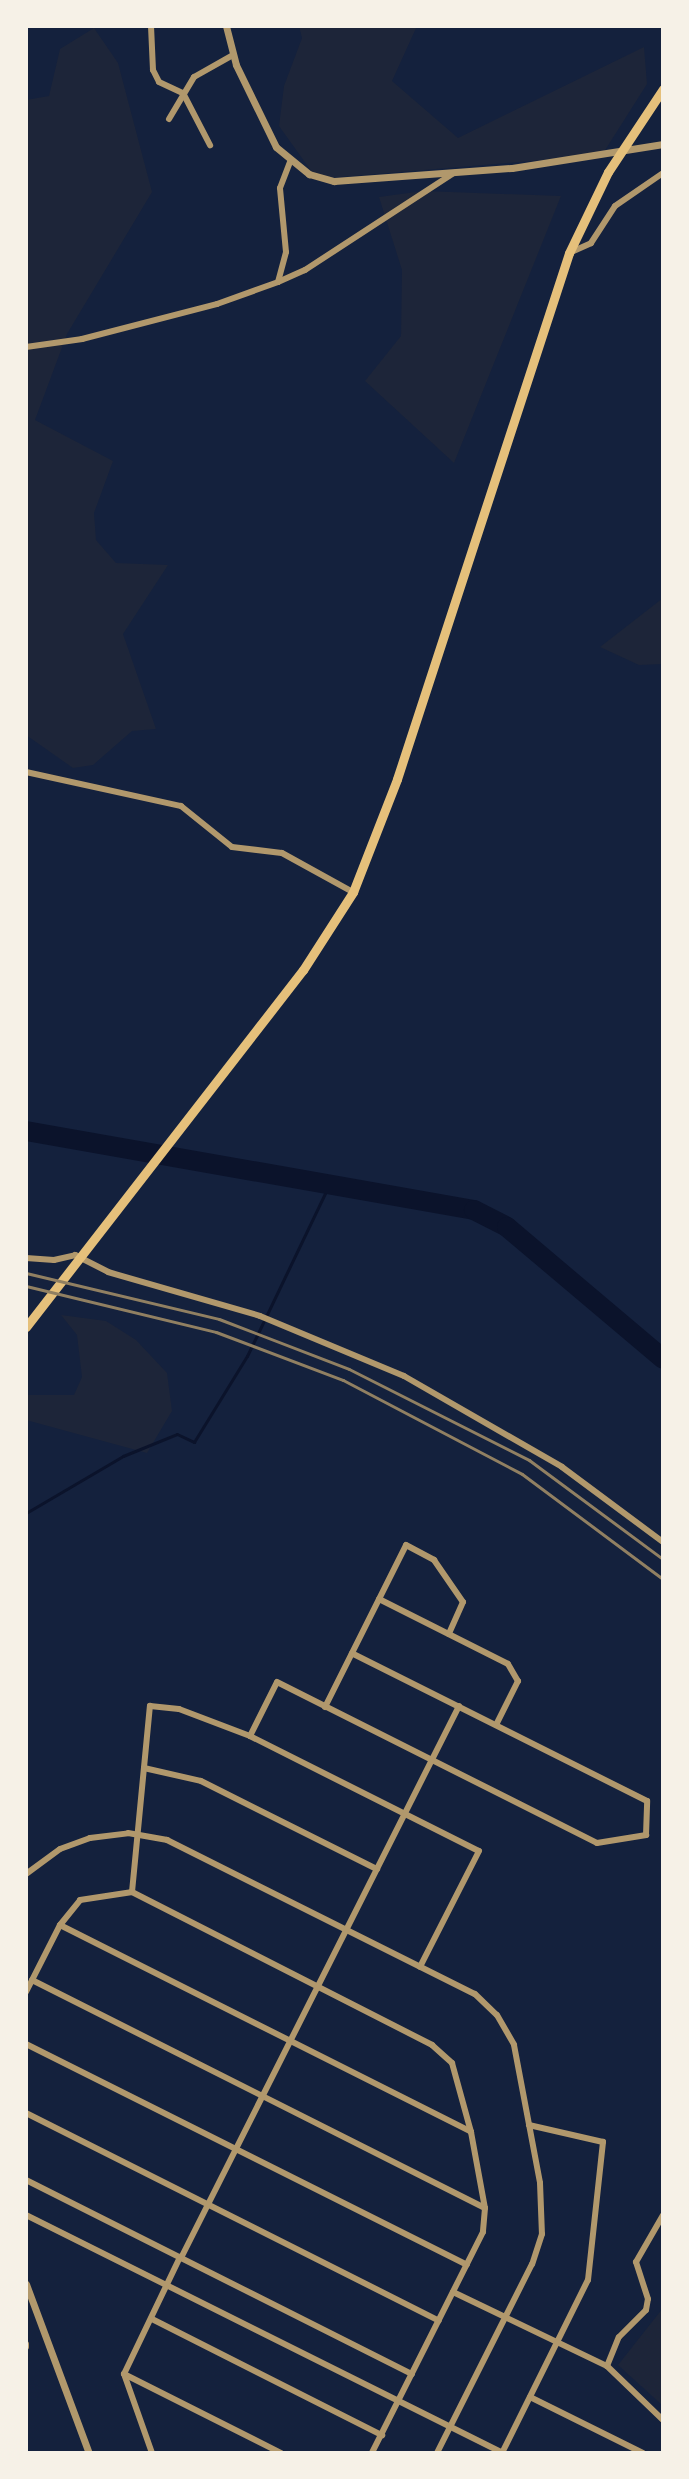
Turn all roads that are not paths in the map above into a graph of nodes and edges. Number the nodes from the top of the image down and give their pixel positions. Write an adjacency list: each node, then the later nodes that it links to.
1 (151, 26): 5 (street)
2 (226, 26): 3 (street)
3 (233, 55): 5 (street); 9 (street)
4 (663, 89): 12 (highway)
5 (183, 93): 6 (street); 8 (street)
6 (169, 119)
7 (663, 144): 10 (street)
8 (210, 145)
9 (290, 162): 10 (street); 13 (street)
10 (454, 173): 13 (street)
11 (663, 173): 12 (street)
12 (569, 253): 16 (highway)
13 (278, 282): 14 (street)
14 (26, 347)
15 (26, 772): 16 (street)
16 (353, 892): 18 (highway)
17 (26, 1258): 19 (street)
18 (29, 1324)
19 (663, 1542)
20 (379, 1599): 21 (street); 21 (street); 22 (street)
21 (449, 1634): 25 (street)
22 (352, 1653): 23 (street); 24 (street)
23 (459, 1706): 25 (street); 27 (street)
24 (325, 1707): 26 (street); 27 (street)
25 (496, 1725): 27 (street)
26 (250, 1736): 28 (street); 29 (street)
27 (432, 1760): 29 (street)
28 (144, 1768): 30 (street); 31 (street)
29 (404, 1814): 31 (street); 36 (street)
30 (138, 1834): 32 (street); 33 (street); 35 (street)
31 (377, 1869): 35 (street)
32 (26, 1874)
33 (132, 1892): 34 (street); 38 (street)
34 (60, 1925): 37 (street); 40 (street)
35 (346, 1930): 36 (street); 38 (street)
36 (420, 1967): 45 (street)
37 (32, 1980): 39 (street); 42 (street)
38 (317, 1987): 40 (street); 46 (street)
39 (26, 1992)
40 (290, 2041): 42 (street); 46 (street)
41 (26, 2044): 47 (street)
42 (262, 2096): 47 (street); 50 (street)
43 (28, 2114): 44 (street); 49 (street)
44 (26, 2122)
45 (529, 2125): 58 (street); 61 (street)
46 (471, 2132): 50 (street)
47 (236, 2149): 49 (street); 54 (street)
48 (26, 2180): 53 (street)
49 (208, 2204): 53 (street); 60 (street)
50 (485, 2208): 54 (street)
51 (26, 2215): 55 (street)
52 (663, 2215): 62 (street)
53 (180, 2258): 55 (street); 64 (street)
54 (467, 2265): 57 (street)
55 (167, 2283): 59 (street); 66 (street)
56 (26, 2284): 70 (street)
57 (453, 2292): 58 (street); 60 (street)
58 (505, 2318): 61 (street); 68 (street)
59 (152, 2319): 63 (street); 69 (street)
60 (439, 2321): 64 (street)
61 (557, 2344): 62 (street); 65 (street)
62 (607, 2366): 67 (street)
63 (124, 2374): 71 (street); 72 (street)
64 (412, 2374): 66 (street)
65 (530, 2397): 75 (street); 76 (street)
66 (399, 2400): 68 (street); 69 (street)
67 (663, 2420)
68 (450, 2427): 74 (street); 75 (street)
69 (382, 2435): 73 (street)
70 (89, 2453)
71 (152, 2453)
72 (281, 2453)
73 (372, 2453)
74 (437, 2453)
75 (502, 2453)
76 (643, 2453)

